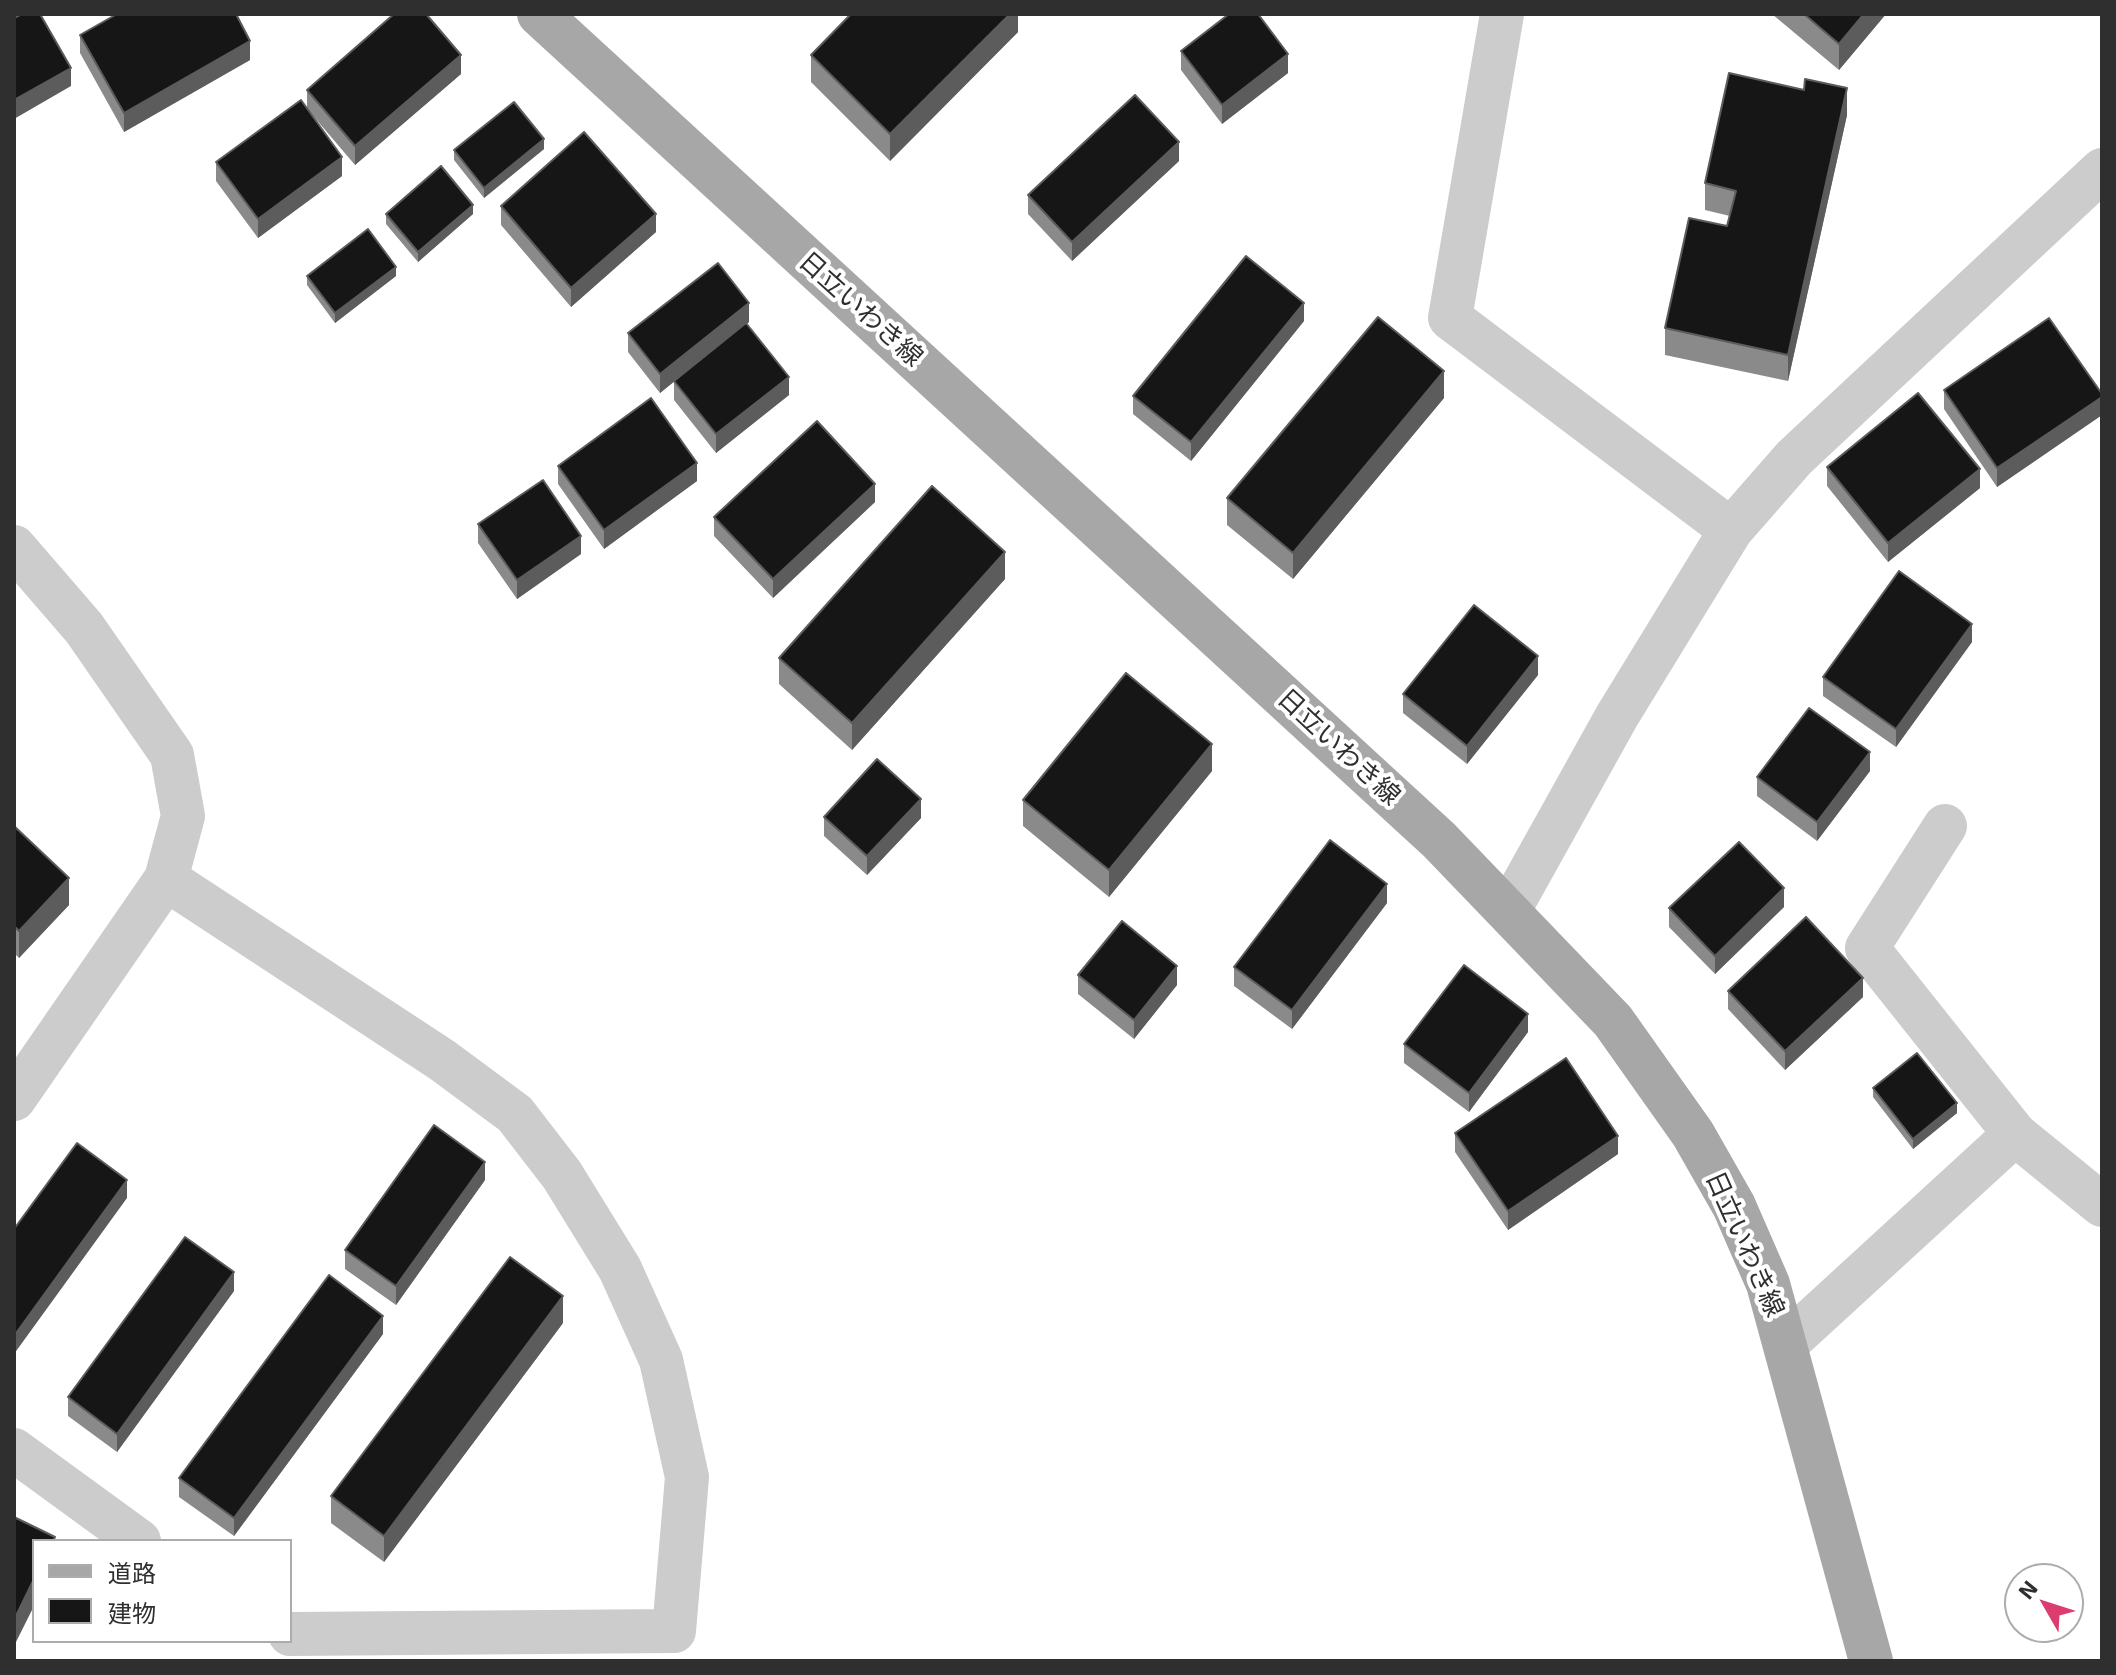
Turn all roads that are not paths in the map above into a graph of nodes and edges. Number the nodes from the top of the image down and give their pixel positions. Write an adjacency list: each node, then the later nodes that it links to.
1 (539, 14): 8 (main road, 日立いわき線)
2 (1502, 14): 4 (street)
3 (2102, 170): 4 (street)
4 (1731, 530): 8 (street)
5 (14, 547): 7 (street)
6 (1945, 826): 10 (street)
7 (166, 879): 9 (street); 15 (street)
8 (1509, 910): 12 (main road, 日立いわき線)
9 (14, 1099)
10 (2015, 1134): 11 (street); 12 (street)
11 (2102, 1205)
12 (1787, 1343): 16 (main road, 日立いわき線)
13 (14, 1450): 14 (street)
14 (136, 1539)
15 (292, 1634)
16 (1871, 1661)

